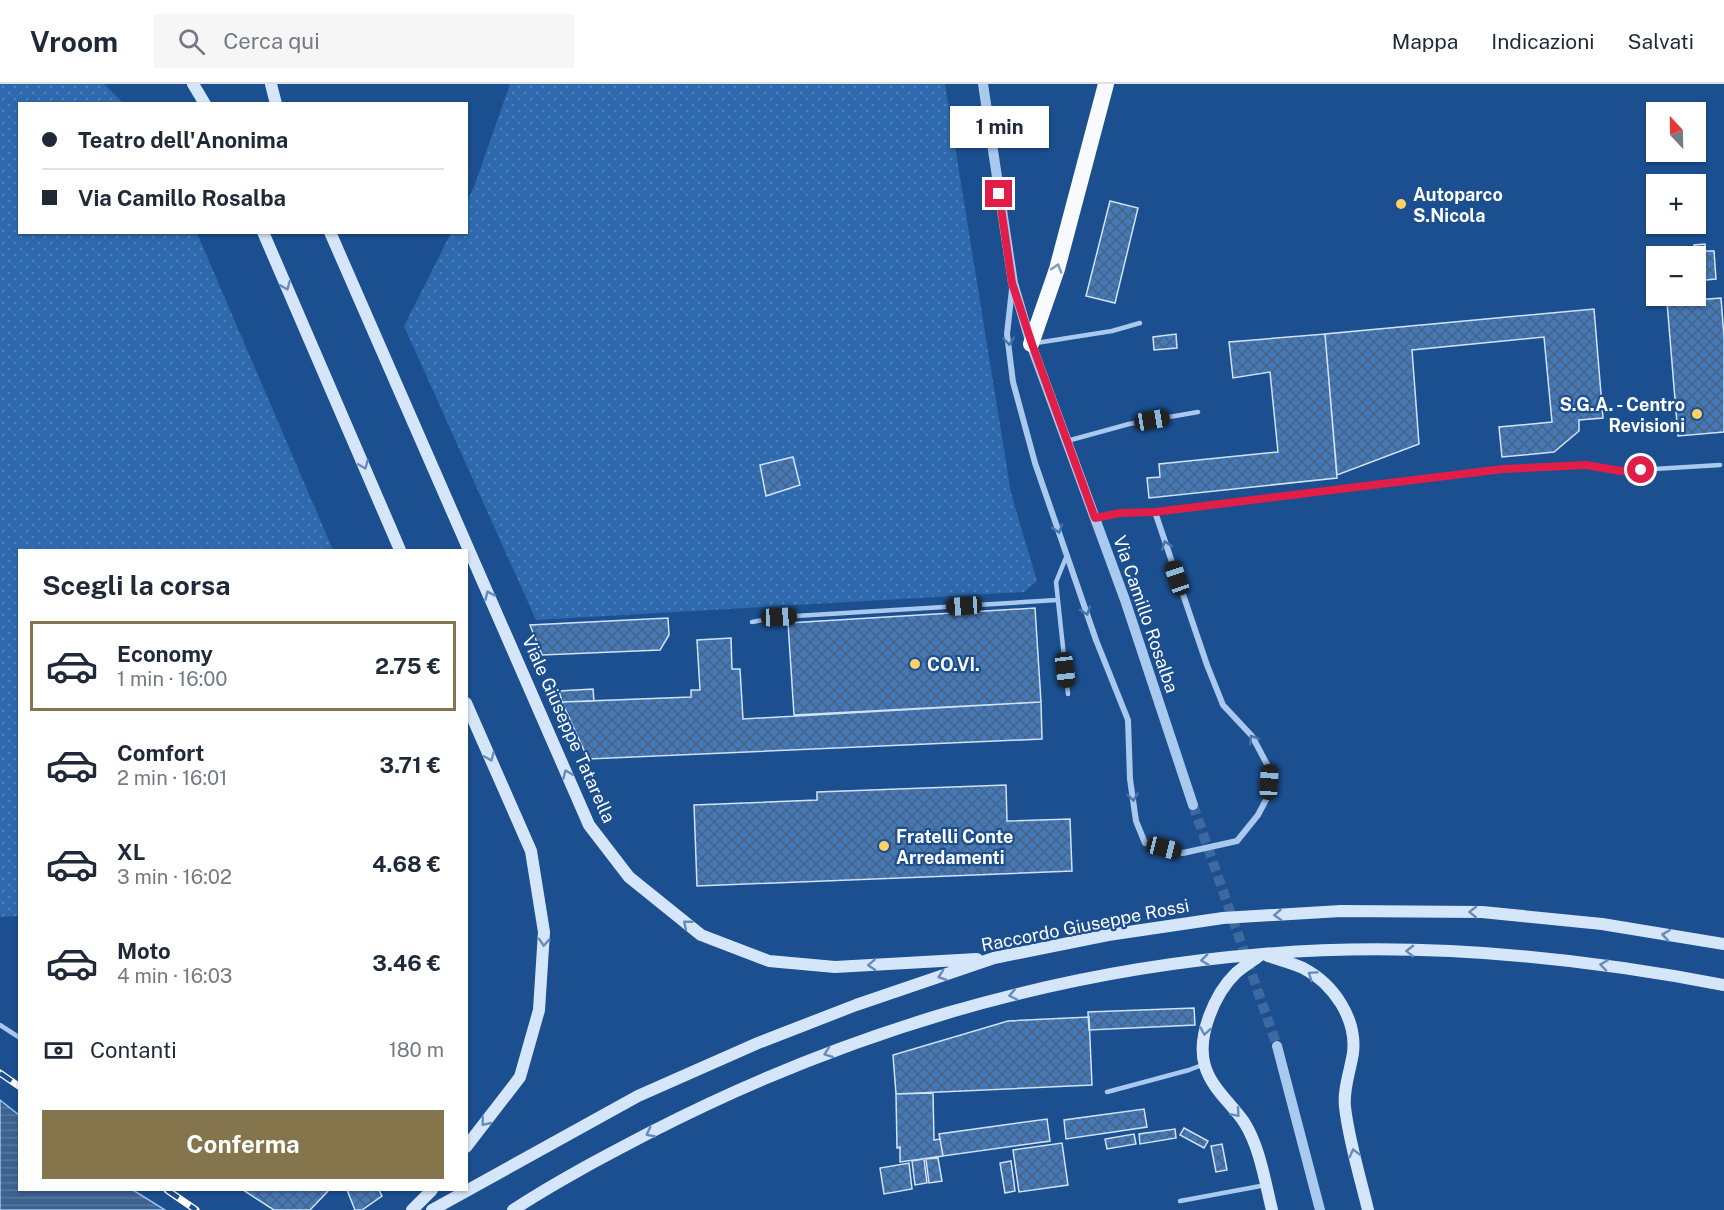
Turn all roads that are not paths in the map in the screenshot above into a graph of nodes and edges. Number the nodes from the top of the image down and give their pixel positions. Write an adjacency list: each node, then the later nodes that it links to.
1 (193, 84): 5 (main road)
2 (271, 84): 6 (main road)
3 (983, 84): 9 (street, Via Camillo Rosalba)
4 (1106, 84): 11 (highway, one-way to 4)
5 (203, 102)
6 (276, 102)
7 (264, 234): 17 (main road, one-way to 17)
8 (331, 234): 26 (main road, Viale Giuseppe Tatarella, one-way to 8)
9 (1012, 283): 11 (street, Via Camillo Rosalba); 18 (street, one-way to 18)
10 (1140, 323): 11 (lane)
11 (1032, 344): 13 (street, Via Camillo Rosalba)
12 (1198, 412): 13 (lane)
13 (1066, 441): 16 (street, Via Camillo Rosalba)
14 (1720, 465): 15 (lane)
15 (1155, 512): 16 (street); 18 (street, one-way to 15)
16 (1095, 518): 23 (street, Via Camillo Rosalba)
17 (400, 549)
18 (1067, 555): 19 (lane)
19 (1057, 600): 20 (lane); 21 (lane)
20 (752, 622)
21 (1068, 694)
22 (468, 708): 33 (main road, one-way to 33)
23 (1193, 806)
24 (1724, 944): 26 (main road, Raccordo Giuseppe Rossi, one-way to 26)
25 (1263, 954): 27 (main road, one-way to 25); 31 (main road, one-way to 31); 41 (main road, one-way to 41); 44 (main road, one-way to 25)
26 (994, 958): 35 (main road, Raccordo Giuseppe Rossi, one-way to 35)
27 (1724, 985)
28 (0, 1024): 29 (lane)
29 (18, 1037)
30 (1278, 1046): 43 (street)
31 (1204, 1064): 32 (lane); 34 (main road, one-way to 34)
32 (1107, 1092)
33 (468, 1144)
34 (1266, 1185): 38 (lane); 42 (main road)
35 (468, 1190)
36 (431, 1191): 39 (main road)
37 (466, 1191): 40 (main road, Raccordo Giuseppe Rossi, one-way to 40)
38 (1180, 1201)
39 (412, 1210)
40 (432, 1210)
41 (513, 1210)
42 (1272, 1210)
43 (1320, 1210)
44 (1368, 1210)

